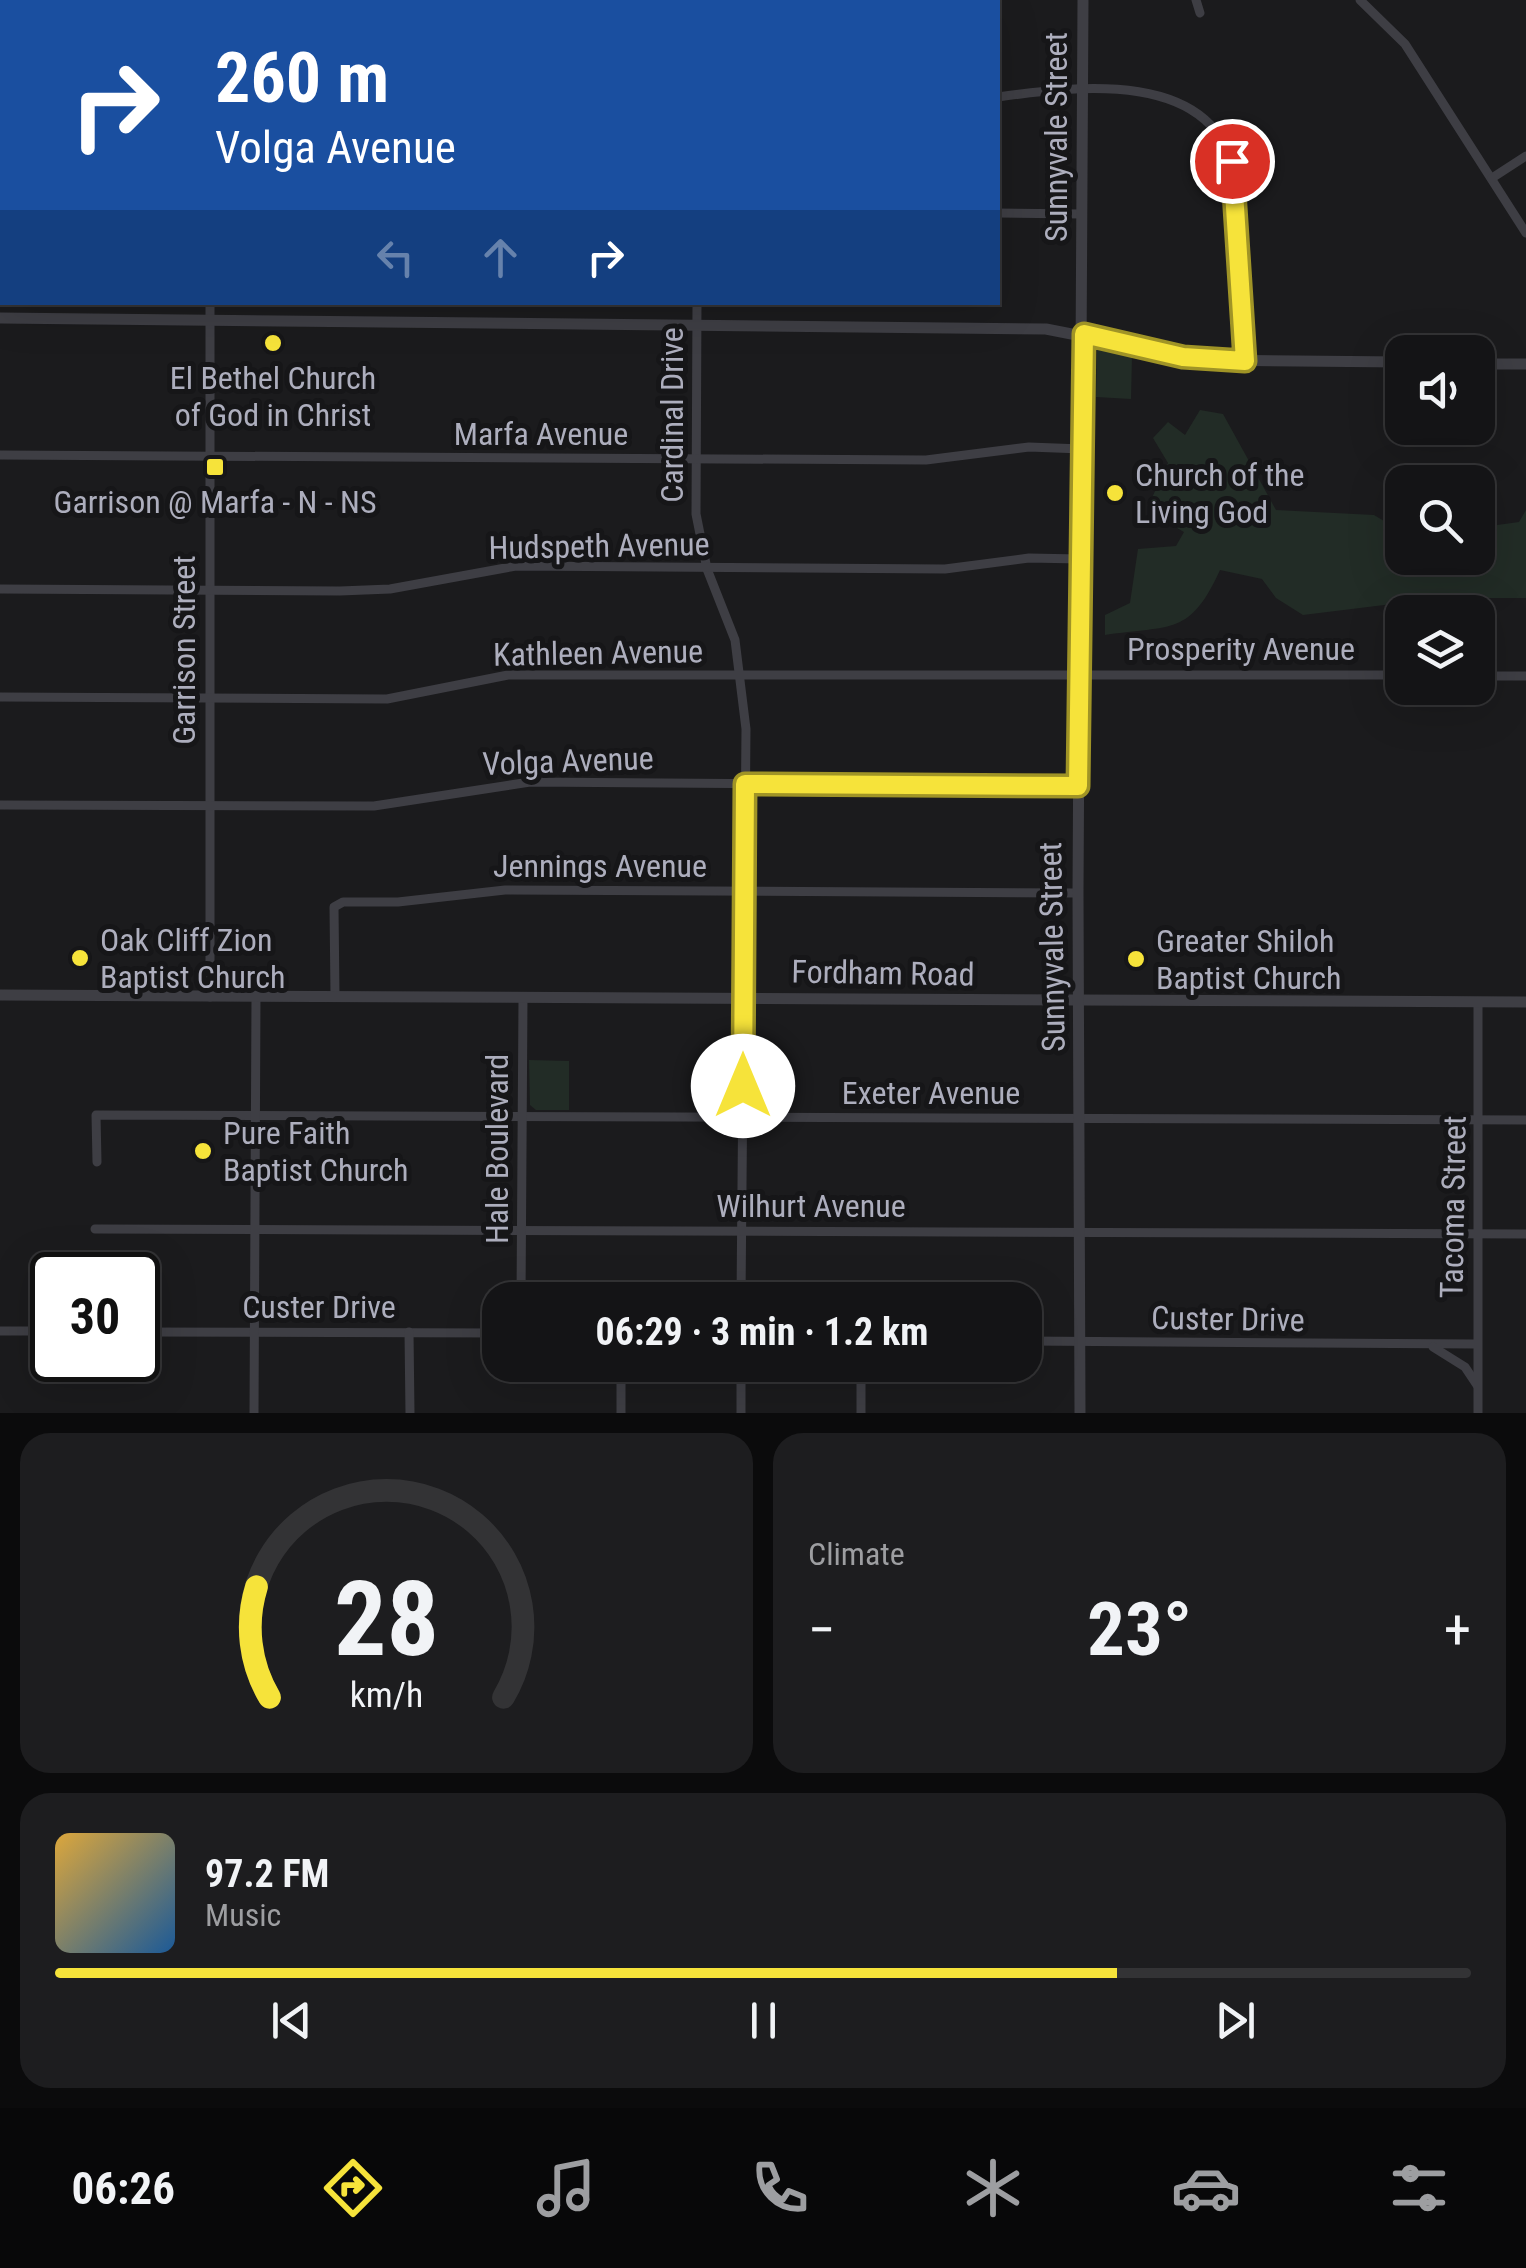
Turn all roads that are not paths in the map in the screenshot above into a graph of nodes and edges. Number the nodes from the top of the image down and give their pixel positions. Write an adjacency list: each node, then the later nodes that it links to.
1 (1083, 0): 5 (street, Sunnyvale Street)
2 (1196, 0): 4 (street)
3 (1360, 0): 8 (street)
4 (1200, 14)
5 (1084, 88): 6 (street); 10 (street, Sunnyvale Street); 18 (street)
6 (1000, 97)
7 (1526, 156): 8 (street)
8 (1492, 178): 11 (street)
9 (1000, 213): 10 (street)
10 (1082, 214): 17 (street, Sunnyvale Street)
11 (1526, 233)
12 (210, 305): 15 (street, Garrison Street)
13 (697, 305): 16 (street, Cardinal Drive)
14 (0, 318): 15 (street)
15 (210, 320): 16 (street); 24 (street, Garrison Street)
16 (697, 325): 17 (street); 25 (street, Cardinal Drive)
17 (1084, 334): 18 (street); 22 (street, Sunnyvale Street)
18 (1245, 361): 19 (street)
19 (1385, 362)
20 (1495, 364): 21 (street)
21 (1526, 364)
22 (1082, 449): 25 (street, Marfa Avenue); 26 (street, Sunnyvale Street)
23 (0, 455): 24 (street, Marfa Avenue)
24 (209, 457): 25 (street, Marfa Avenue); 29 (street, Garrison Street)
25 (696, 460): 27 (street, Cardinal Drive)
26 (1080, 558): 27 (street, Hudspeth Avenue); 30 (street, Sunnyvale Street)
27 (708, 569): 29 (street, Hudspeth Avenue); 32 (street, Cardinal Drive)
28 (0, 589): 29 (street, Hudspeth Avenue)
29 (208, 590): 36 (street, Garrison Street)
30 (1080, 673): 31 (street, Prosperity Avenue); 32 (street, Kathleen Avenue); 38 (street, Sunnyvale Street)
31 (1385, 675)
32 (741, 676): 36 (street, Kathleen Avenue); 37 (street, Cardinal Drive)
33 (1495, 676): 34 (street)
34 (1526, 676)
35 (0, 697): 36 (street, Kathleen Avenue)
36 (209, 698): 40 (street, Garrison Street)
37 (745, 784): 38 (street, Volga Avenue); 40 (street, Volga Avenue); 41 (street, Cardinal Drive)
38 (1078, 786): 42 (street, Sunnyvale Street)
39 (0, 805): 40 (street, Volga Avenue)
40 (209, 806): 44 (street, Garrison Street)
41 (744, 890): 42 (street, Jennings Avenue); 46 (street, Jennings Avenue); 48 (street, Cardinal Drive)
42 (1078, 893): 49 (street, Sunnyvale Street)
43 (0, 995): 44 (street, Fordham Road)
44 (210, 996): 45 (street, Fordham Road)
45 (256, 996): 46 (street, Fordham Road); 53 (street)
46 (335, 996): 47 (street, Fordham Road)
47 (522, 998): 48 (street, Fordham Road); 52 (street, Hale Boulevard)
48 (743, 999): 49 (street, Fordham Road); 54 (street, Cardinal Drive)
49 (1078, 1002): 50 (street, Fordham Road); 55 (street, Sunnyvale Street)
50 (1478, 1002): 51 (street, Fordham Road); 57 (street, Tacoma Street)
51 (1526, 1002)
52 (522, 1116): 53 (street, Exeter Avenue); 54 (street, Exeter Avenue); 61 (street, Hale Boulevard)
53 (257, 1117): 58 (street, Exeter Avenue); 60 (street)
54 (742, 1118): 55 (street, Exeter Avenue); 62 (street, Cardinal Drive)
55 (1080, 1118): 57 (street, Exeter Avenue); 63 (street, Sunnyvale Street)
56 (1526, 1120): 57 (street, Exeter Avenue)
57 (1479, 1121): 65 (street, Tacoma Street)
58 (97, 1162)
59 (96, 1229): 60 (street, Wilhurt Avenue)
60 (256, 1230): 61 (street, Wilhurt Avenue); 72 (street)
61 (522, 1230): 62 (street, Wilhurt Avenue); 66 (street, Hale Boulevard)
62 (742, 1231): 63 (street, Wilhurt Avenue); 67 (street, Cardinal Drive)
63 (1080, 1232): 65 (street, Wilhurt Avenue); 75 (street, Sunnyvale Street)
64 (1526, 1234): 65 (street, Wilhurt Avenue)
65 (1478, 1235): 76 (street, Tacoma Street)
66 (521, 1282)
67 (741, 1282)
68 (0, 1331): 69 (street)
69 (30, 1332)
70 (160, 1332): 72 (street, Custer Drive)
71 (410, 1332): 72 (street, Custer Drive); 73 (street, Custer Drive); 83 (street)
72 (256, 1333): 82 (street)
73 (482, 1333)
74 (1042, 1341): 75 (street, Custer Drive)
75 (1080, 1342): 77 (street, Custer Drive); 87 (street, Sunnyvale Street)
76 (1476, 1344): 77 (street, Custer Drive); 81 (street, Tacoma Street)
77 (1430, 1346): 81 (street)
78 (621, 1382): 84 (street)
79 (741, 1382): 85 (street)
80 (861, 1382): 86 (street)
81 (1477, 1386): 88 (street, Tacoma Street)
82 (254, 1413)
83 (410, 1413)
84 (620, 1413)
85 (741, 1413)
86 (861, 1413)
87 (1080, 1413)
88 (1478, 1413)

